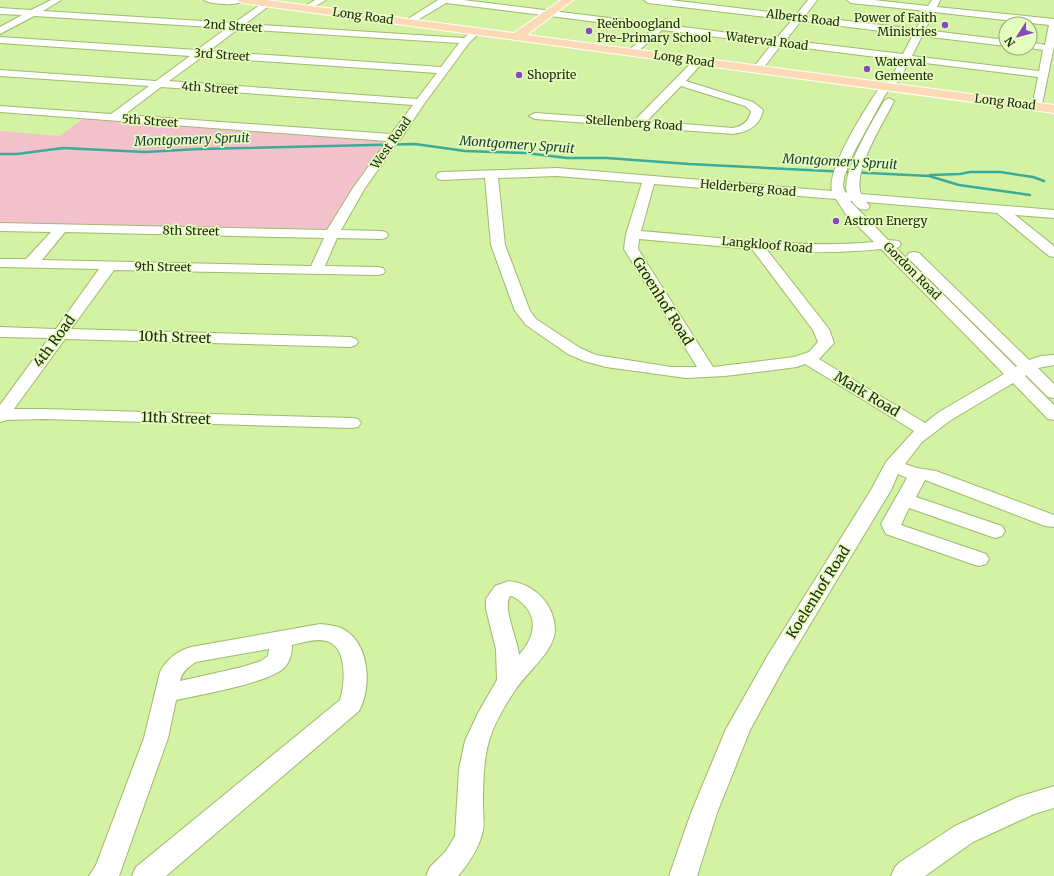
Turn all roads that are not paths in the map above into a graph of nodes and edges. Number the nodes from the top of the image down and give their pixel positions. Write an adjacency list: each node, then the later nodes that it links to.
1 (57, 0): 15 (street)
2 (208, 0): 9 (street)
3 (322, 0): 13 (street)
4 (444, 0): 16 (street, Waterval Road); 18 (street)
5 (568, 0): 16 (main road)
6 (648, 0): 10 (street, Alberts Road)
7 (813, 0): 17 (street)
8 (851, 0): 12 (street)
9 (239, 1): 11 (main road, Long Road)
10 (688, 2): 17 (street, Alberts Road); 21 (street)
11 (267, 3): 13 (main road, Long Road); 20 (street)
12 (934, 4): 19 (street); 24 (street)
13 (306, 8): 18 (main road, Long Road)
14 (0, 11): 15 (street, 2nd Street)
15 (33, 13): 20 (street, 2nd Street); 22 (street)
16 (550, 13): 21 (street, Waterval Road); 25 (main road)
17 (799, 18): 24 (street, Alberts Road); 29 (street)
18 (408, 22): 23 (main road, Long Road)
19 (1054, 23): 31 (street)
20 (234, 26): 27 (street, 2nd Street); 33 (street)
21 (660, 27): 29 (street, Waterval Road); 32 (street)
22 (0, 31)
23 (475, 32): 25 (main road, Long Road); 27 (street, West Road)
24 (920, 32): 28 (street, Alberts Road); 34 (street)
25 (516, 37): 32 (main road, Long Road)
26 (0, 40): 33 (street, 3rd Street)
27 (466, 41): 37 (street, West Road)
28 (998, 41)
29 (778, 42): 34 (street, Waterval Road); 36 (street)
30 (1038, 46): 31 (street)
31 (1048, 48): 39 (street)
32 (632, 52): 35 (main road, Long Road)
33 (200, 53): 37 (street, 3rd Street); 41 (street)
34 (906, 58): 39 (street, Waterval Road); 42 (street)
35 (699, 61): 36 (main road, Long Road); 40 (street)
36 (757, 69): 42 (main road, Long Road)
37 (444, 70): 43 (street, West Road)
38 (0, 73): 41 (street, 4th Street)
39 (1044, 75): 44 (street)
40 (679, 82): 49 (street); 49 (street, Stellenberg Road)
41 (158, 84): 43 (street, 4th Street); 48 (street)
42 (888, 91): 44 (main road, Long Road); 54 (street); 55 (street)
43 (420, 102): 50 (street, West Road)
44 (1037, 107): 46 (main road, Long Road)
45 (0, 109): 48 (street, 5th Street)
46 (1054, 109)
47 (535, 116): 49 (street, Stellenberg Road)
48 (113, 118): 50 (street, 5th Street)
49 (639, 123)
50 (393, 142): 60 (street, West Road)
51 (491, 174): 52 (street, Helderberg Road); 53 (street, Helderberg Road); 77 (street)
52 (442, 176)
53 (649, 180): 54 (street, Helderberg Road); 61 (street, Groenhof Road)
54 (840, 196): 55 (street, Helderberg Road); 63 (street, Gordon Road)
55 (855, 197): 56 (street, Helderberg Road); 63 (street, Gordon Road)
56 (1000, 209): 57 (street, Helderberg Road); 65 (street)
57 (1054, 214)
58 (0, 227): 59 (street, 8th Street)
59 (62, 228): 60 (street, 8th Street); 67 (street)
60 (332, 234): 62 (street, 8th Street); 69 (street, West Road)
61 (633, 234): 64 (street, Langkloof Road); 77 (street, Groenhof Road)
62 (381, 235)
63 (893, 244): 64 (street, Langkloof Road); 76 (street, Gordon Road)
64 (756, 245): 74 (street)
65 (1054, 253)
66 (0, 263): 67 (street, 9th Street)
67 (30, 264): 68 (street, 9th Street)
68 (109, 266): 69 (street, 9th Street); 72 (street, 4th Road)
69 (318, 266): 70 (street, 9th Street)
70 (378, 271)
71 (0, 332): 72 (street, 10th Street)
72 (59, 334): 73 (street, 10th Street); 79 (street, 4th Road)
73 (350, 342)
74 (808, 359): 77 (street); 82 (street, Mark Road)
75 (1054, 360): 76 (street, Koelenhof Road)
76 (1022, 371): 78 (street, Gordon Road); 80 (street, Gordon Road); 82 (street, Koelenhof Road)
77 (708, 372)
78 (1054, 393)
79 (1, 415): 81 (street, 11th Street)
80 (1054, 415)
81 (352, 423)
82 (925, 430): 83 (street, Koelenhof Road)
83 (893, 466): 84 (street); 96 (street, Koelenhof Road)
84 (915, 474): 85 (street); 86 (street)
85 (905, 500): 87 (street); 88 (street)
86 (1052, 521)
87 (995, 531)
88 (979, 560)
89 (280, 638): 91 (street); 91 (street); 94 (street)
90 (509, 681): 95 (street)
91 (166, 694): 93 (street)
92 (1054, 797): 97 (street)
93 (103, 876)
94 (146, 876)
95 (440, 876)
96 (683, 876)
97 (905, 876)

